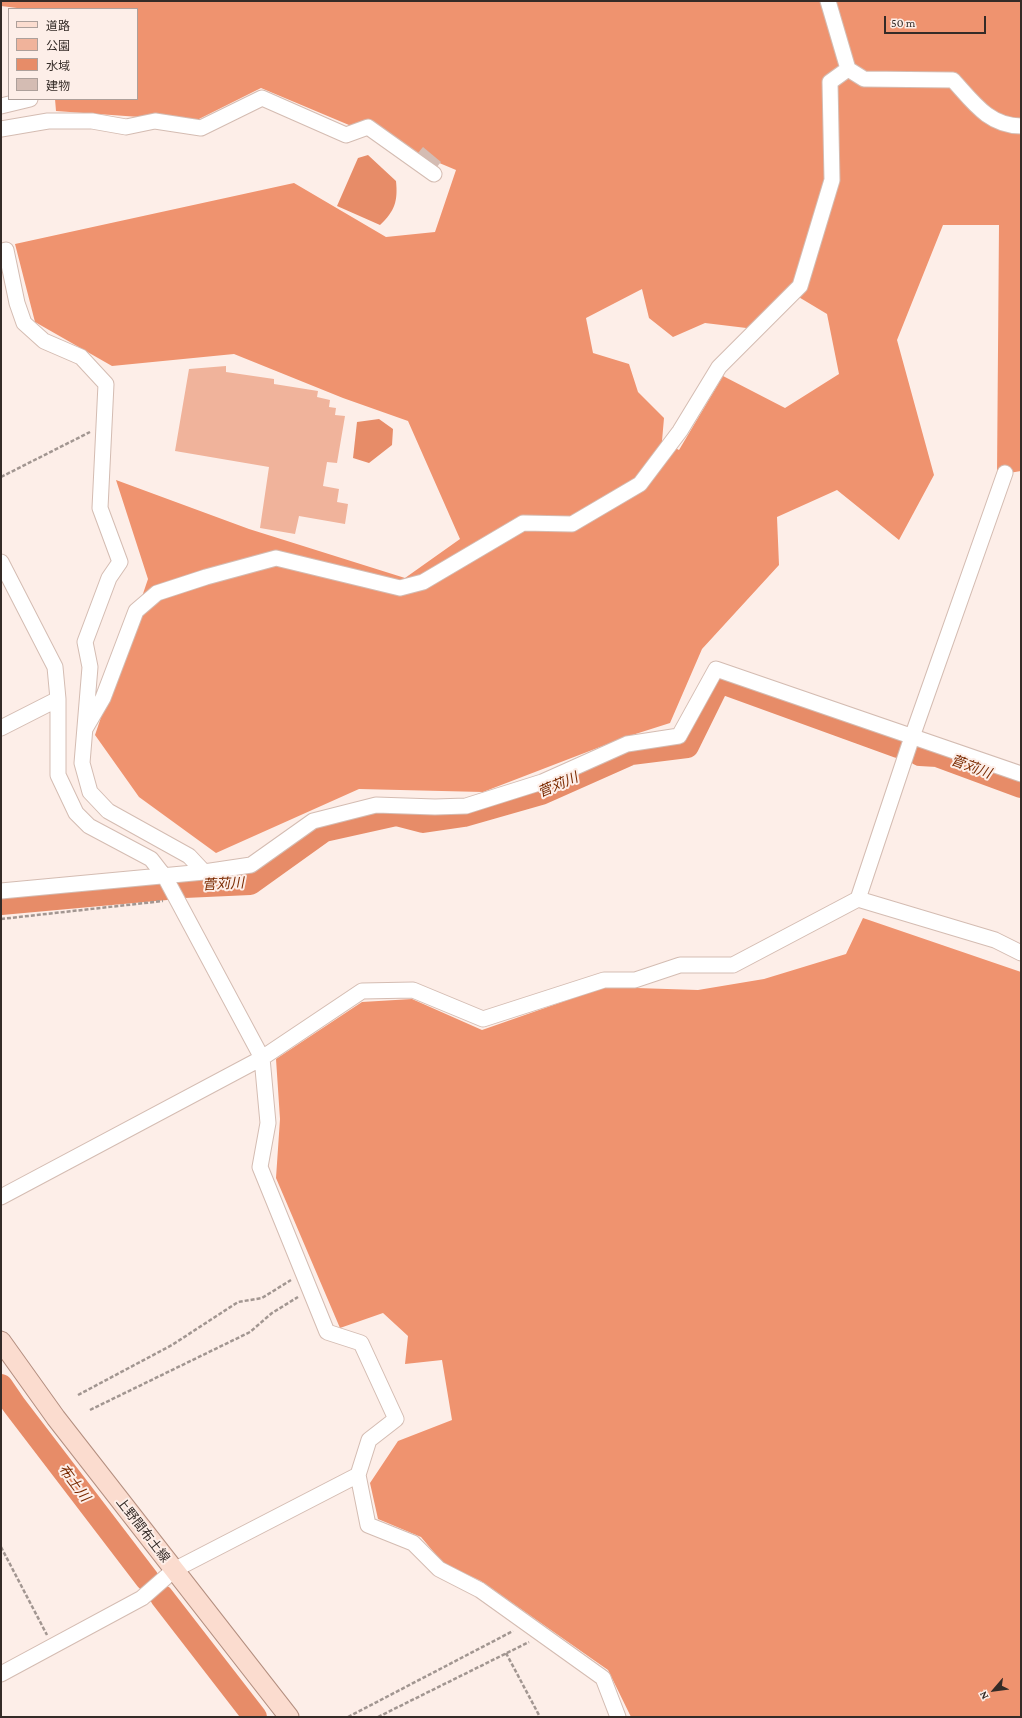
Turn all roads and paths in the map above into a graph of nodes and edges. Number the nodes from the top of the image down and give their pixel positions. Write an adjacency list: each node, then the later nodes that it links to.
1 (828, 1): 2 (street)
2 (848, 69): 5 (street); 15 (street)
3 (26, 100): 4 (street)
4 (1, 106)
5 (1021, 126)
6 (1, 129): 7 (street)
7 (434, 174)
8 (1, 252): 9 (street)
9 (102, 426): 11 (path); 15 (street)
10 (1005, 473): 16 (street)
11 (1, 477)
12 (1, 562): 13 (street)
13 (58, 699): 14 (street); 19 (street)
14 (1, 728)
15 (85, 729): 18 (street)
16 (912, 737): 17 (street); 18 (street); 22 (street)
17 (1021, 774)
18 (204, 872): 19 (street)
19 (165, 876): 20 (street); 21 (street)
20 (1, 892)
21 (177, 899): 23 (path); 25 (street)
22 (858, 899): 24 (street); 25 (street)
23 (1, 919)
24 (1021, 953)
25 (262, 1058): 26 (street); 27 (street)
26 (1, 1197)
27 (304, 1272): 28 (street); 30 (path)
28 (310, 1290): 31 (path); 32 (street)
29 (1, 1341): 34 (main road, 上野間布土線)
30 (78, 1395)
31 (90, 1410)
32 (358, 1475): 34 (street); 35 (street)
33 (1, 1547): 37 (path)
34 (174, 1570): 37 (street); 40 (main road, 上野間布土線)
35 (525, 1624): 36 (street); 41 (path)
36 (538, 1633): 38 (path); 44 (street)
37 (53, 1646): 39 (street)
38 (506, 1653): 42 (path); 43 (path)
39 (1, 1674)
40 (289, 1717)
41 (348, 1717)
42 (378, 1717)
43 (540, 1717)
44 (618, 1717)

